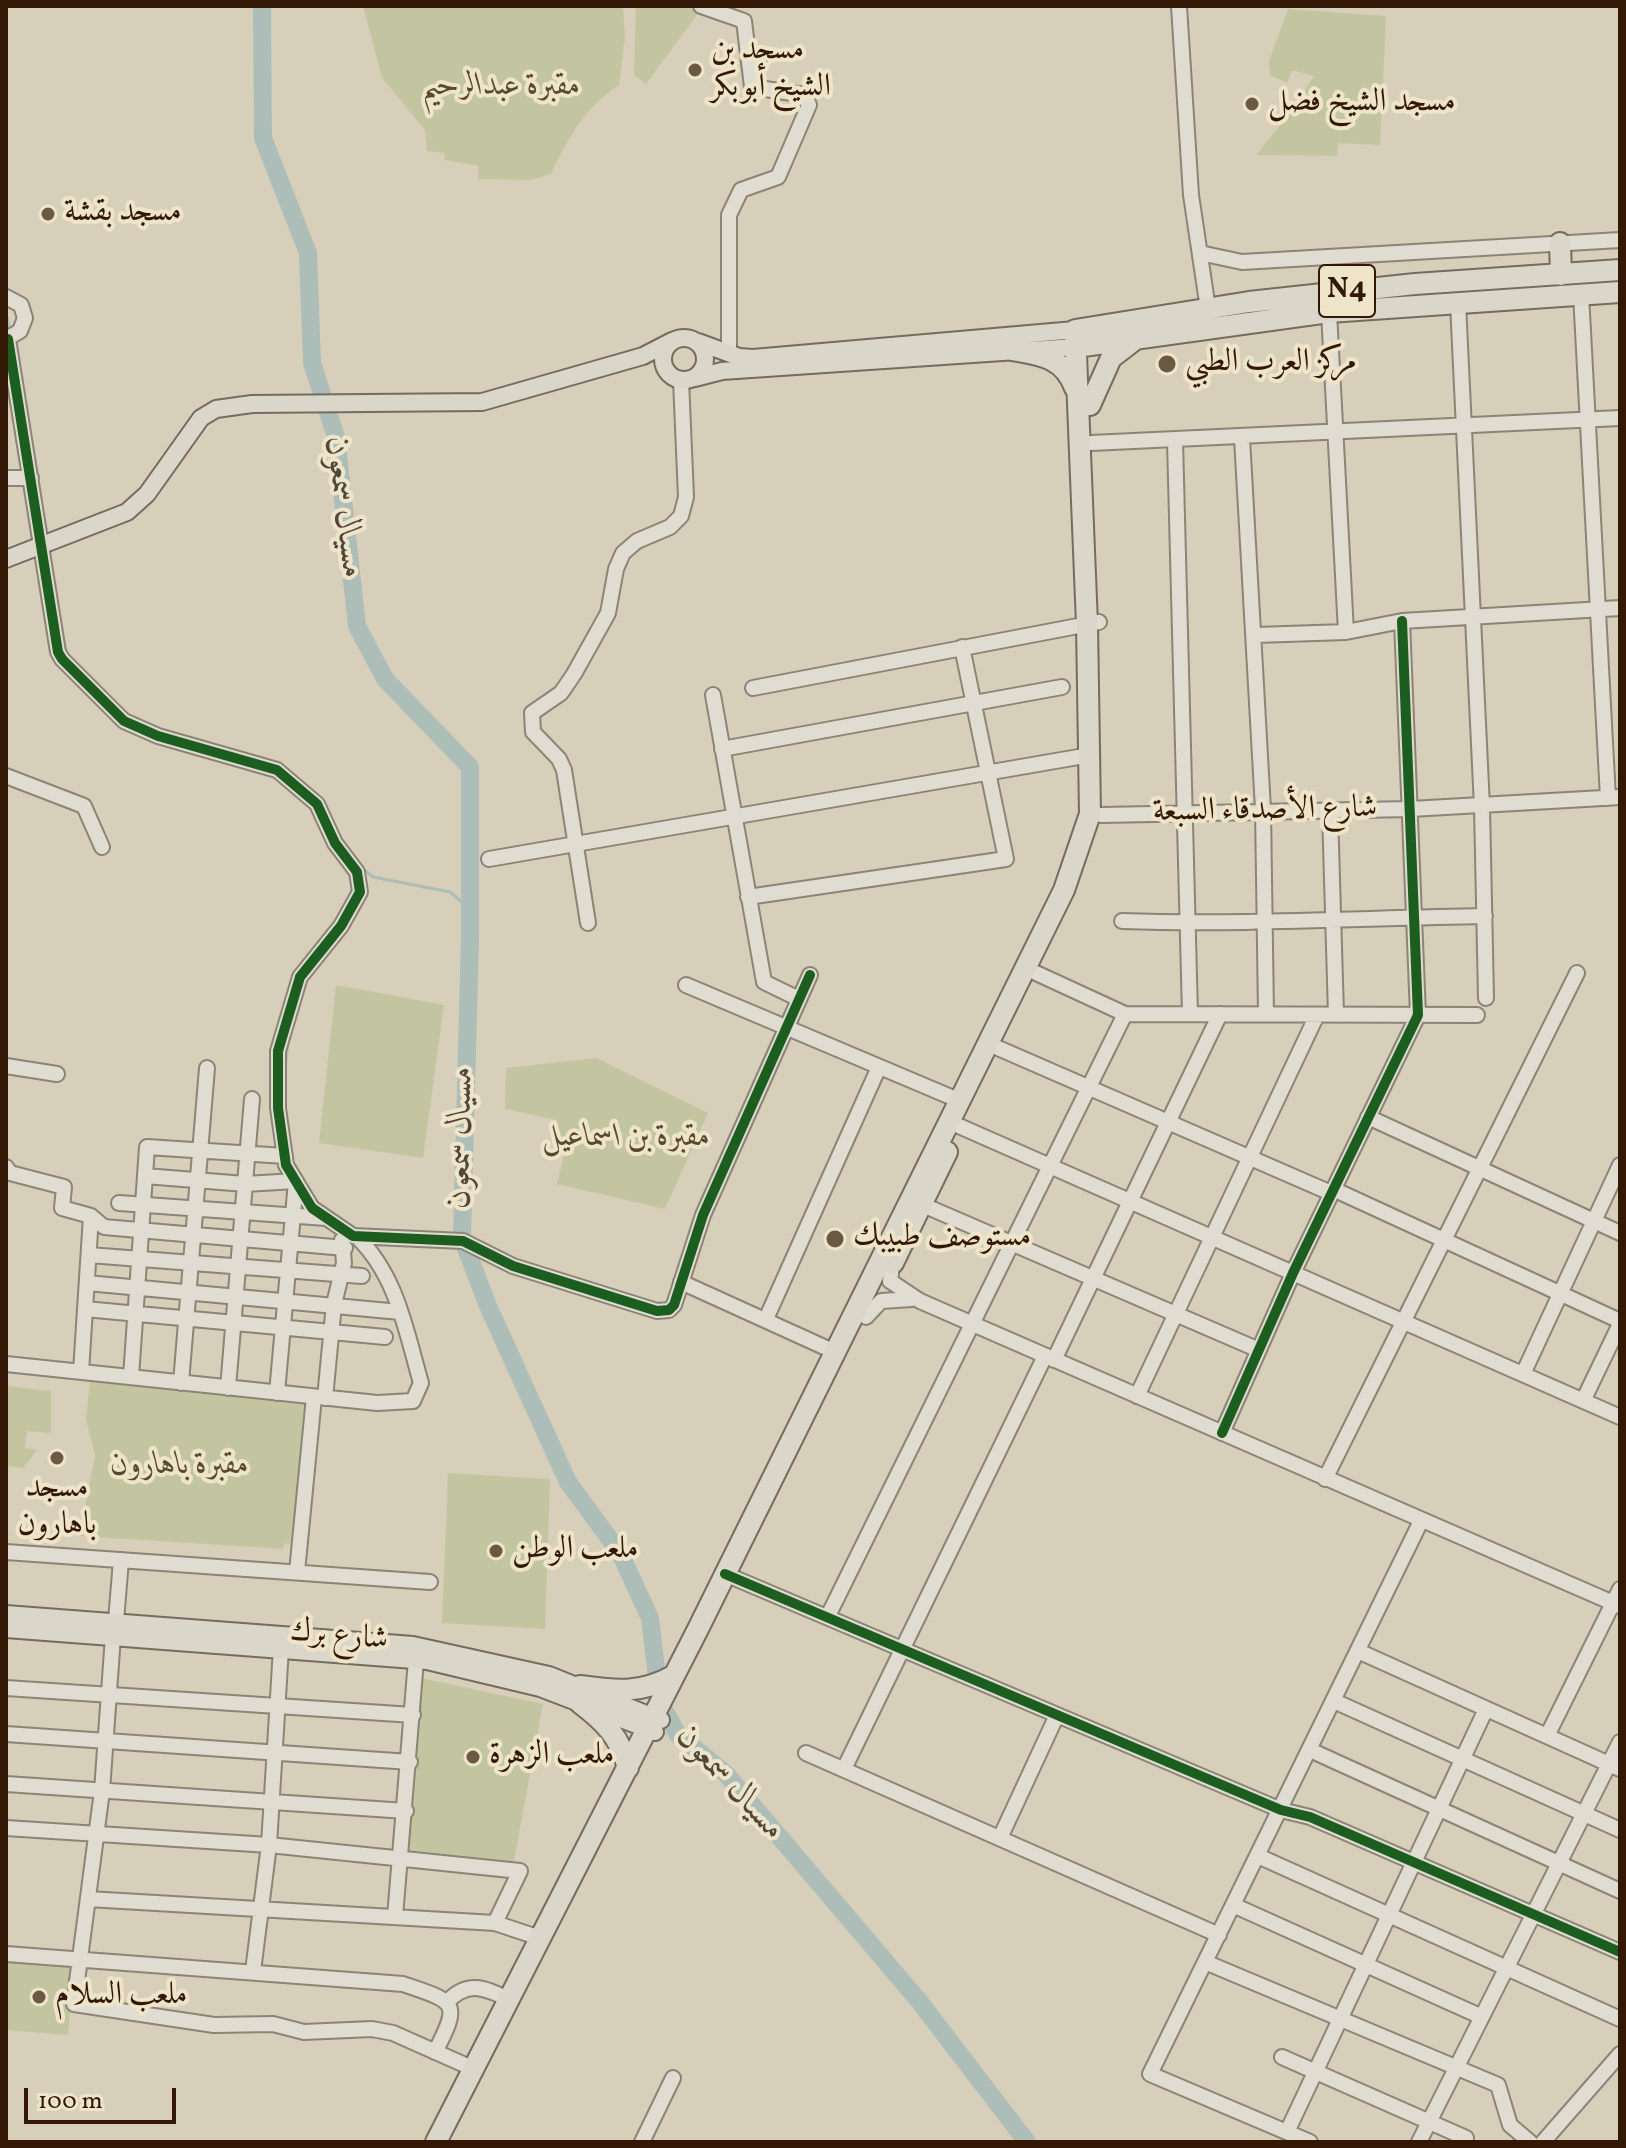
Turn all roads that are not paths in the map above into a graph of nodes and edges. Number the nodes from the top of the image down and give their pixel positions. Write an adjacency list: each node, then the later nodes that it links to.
1 (701, 6): 22 (street)
2 (1179, 6): 5 (street)
3 (1620, 240): 4 (street)
4 (1560, 243): 5 (street); 7 (highway)
5 (1200, 253): 14 (street)
6 (1620, 270): 7 (highway, N4)
7 (1561, 275): 8 (highway, N4)
8 (1415, 284): 13 (highway); 14 (highway, N4)
9 (1620, 292): 10 (highway, N4)
10 (1581, 294): 12 (highway, N4); 27 (street)
11 (6, 297): 18 (street)
12 (1458, 303): 13 (highway, N4); 28 (street)
13 (1417, 306): 15 (highway, N4)
14 (1208, 309): 17 (highway, N4)
15 (1329, 312): 16 (highway, N4); 29 (street)
16 (1139, 336): 17 (highway, N4); 25 (highway)
17 (1083, 337): 21 (main road); 22 (main road); 25 (highway)
18 (7, 339): 34 (street)
19 (672, 341): 20 (main road); 23 (main road); 24 (main road)
20 (698, 342): 22 (main road); 24 (main road)
21 (1012, 350): 24 (main road); 25 (highway)
22 (729, 354)
23 (618, 361): 24 (main road); 35 (main road)
24 (681, 377): 61 (street)
25 (1084, 400): 32 (highway); 41 (highway)
26 (1620, 418): 27 (street)
27 (1590, 420): 28 (street); 38 (street)
28 (1464, 427): 29 (street); 39 (street)
29 (1336, 434): 30 (street); 42 (street)
30 (1242, 438): 31 (street); 43 (street)
31 (1175, 441): 32 (street); 58 (street)
32 (1091, 443): 41 (highway)
33 (6, 478): 34 (street)
34 (31, 478): 35 (street)
35 (41, 546): 36 (main road); 100 (street)
36 (8, 558)
37 (1620, 608): 38 (street)
38 (1600, 609): 39 (street); 53 (street)
39 (1473, 618): 40 (street); 54 (street)
40 (1402, 621): 42 (street); 56 (street)
41 (1093, 623): 44 (street); 50 (highway); 60 (highway)
42 (1346, 632): 43 (street)
43 (1256, 635): 55 (street)
44 (962, 647): 46 (street); 48 (street)
45 (1062, 687): 48 (street)
46 (753, 688)
47 (713, 695): 49 (street)
48 (974, 704): 49 (street); 51 (street)
49 (722, 749): 59 (street)
50 (1090, 755): 51 (street); 87 (highway)
51 (987, 770): 59 (street); 64 (street)
52 (6, 776): 62 (street)
53 (1614, 798): 54 (street, شارع الأصدقاء السبعة)
54 (1482, 807): 56 (street, شارع الأصدقاء السبعة); 65 (street)
55 (1263, 809): 57 (street, شارع الأصدقاء السبعة); 58 (street, شارع الأصدقاء السبعة); 71 (street)
56 (1411, 809): 57 (street, شارع الأصدقاء السبعة); 66 (street)
57 (1330, 811): 67 (street)
58 (1187, 814): 60 (street, شارع الأصدقاء السبعة); 70 (street)
59 (734, 815): 61 (street); 64 (street)
60 (1101, 815): 72 (highway)
61 (575, 843): 63 (street); 69 (street)
62 (102, 847)
63 (489, 859)
64 (748, 897): 77 (street)
65 (1485, 916): 66 (street); 76 (street)
66 (1414, 917): 67 (street); 84 (street)
67 (1333, 918): 71 (street); 83 (street)
68 (1122, 921): 70 (street)
69 (588, 923)
70 (1189, 923): 71 (street); 79 (street)
71 (1265, 924): 81 (street)
72 (1036, 973): 78 (street); 87 (highway)
73 (1577, 973): 105 (street)
74 (810, 975): 77 (street)
75 (686, 985): 86 (street)
76 (1486, 998)
77 (799, 999): 86 (street)
78 (1125, 1014): 79 (street); 92 (street)
79 (1190, 1014): 80 (street)
80 (1220, 1014): 81 (street); 96 (street)
81 (1266, 1014): 82 (street)
82 (1317, 1015): 83 (street); 101 (street)
83 (1336, 1015): 84 (street)
84 (1418, 1015): 85 (street); 95 (street)
85 (1477, 1015)
86 (786, 1027): 89 (street); 141 (street)
87 (992, 1046): 92 (street); 94 (highway); 97 (highway)
88 (6, 1066): 91 (street)
89 (879, 1067): 94 (street); 156 (street)
90 (207, 1068): 98 (street)
91 (57, 1074)
92 (1089, 1088): 96 (street); 103 (street)
93 (252, 1099): 99 (street)
94 (958, 1100): 165 (highway)
95 (1368, 1117): 105 (street); 110 (street)
96 (1167, 1122): 101 (street); 111 (street)
97 (959, 1126): 103 (street); 114 (highway)
98 (200, 1151): 99 (street); 106 (street); 107 (street)
99 (247, 1154): 100 (street); 109 (street)
100 (285, 1156): 108 (street)
101 (1249, 1158): 110 (street); 125 (street)
102 (1620, 1165): 119 (street)
103 (1050, 1166): 111 (street); 129 (street)
104 (6, 1167): 117 (street)
105 (1479, 1168): 119 (street); 127 (street)
106 (145, 1176): 107 (street); 113 (street)
107 (197, 1180): 109 (street); 115 (street)
108 (296, 1181): 109 (street); 118 (street); 120 (street)
109 (245, 1184): 116 (street)
110 (1332, 1191): 127 (street); 137 (street)
111 (1129, 1201): 125 (street); 140 (street)
112 (119, 1203): 113 (street)
113 (143, 1205): 115 (street); 121 (street)
114 (923, 1205): 129 (street); 135 (highway)
115 (195, 1209): 116 (street); 123 (street)
116 (243, 1212): 118 (street); 126 (street)
117 (91, 1216): 121 (street); 131 (street)
118 (293, 1216): 120 (street); 128 (street)
119 (1594, 1221): 122 (street); 145 (street)
120 (332, 1222): 124 (street); 130 (street)
121 (141, 1231): 123 (street); 132 (street)
122 (1620, 1233)
123 (193, 1235): 126 (street); 133 (street)
124 (356, 1236): 141 (street); 151 (street)
125 (1212, 1237): 137 (street); 153 (street)
126 (240, 1239): 128 (street); 134 (street)
127 (1443, 1240): 145 (street); 157 (street)
128 (290, 1242): 130 (street); 136 (street)
129 (1012, 1242): 140 (street); 160 (street)
130 (345, 1248): 138 (street)
131 (89, 1255): 132 (street); 142 (street)
132 (139, 1259): 133 (street); 143 (street)
133 (190, 1263): 134 (street); 144 (street)
134 (238, 1266): 136 (street); 146 (street)
135 (892, 1266): 148 (street); 154 (highway)
136 (288, 1270): 138 (street); 147 (street)
137 (1293, 1273): 157 (street); 164 (street)
138 (341, 1274): 139 (street); 149 (street)
139 (362, 1276)
140 (1093, 1278): 153 (street); 166 (street)
141 (681, 1282): 156 (street)
142 (87, 1283): 143 (street); 150 (street)
143 (137, 1287): 144 (street); 152 (street)
144 (188, 1291): 146 (street); 155 (street)
145 (1560, 1293): 158 (street); 169 (street)
146 (236, 1295): 147 (street); 159 (street)
147 (285, 1300): 149 (street); 161 (street)
148 (920, 1301): 154 (street); 160 (street)
149 (334, 1304): 151 (street); 162 (street)
150 (85, 1309): 152 (street); 168 (street)
151 (400, 1312): 175 (street)
152 (136, 1314): 155 (street); 170 (street)
153 (1176, 1314): 164 (street); 174 (street)
154 (866, 1317): 184 (highway)
155 (186, 1319): 159 (street); 171 (street)
156 (766, 1319): 165 (street)
157 (1402, 1321): 169 (street); 179 (street)
158 (1620, 1322): 176 (street)
159 (233, 1323): 161 (street); 172 (street)
160 (972, 1324): 166 (street); 189 (street)
161 (283, 1327): 162 (street); 173 (street)
162 (332, 1332): 163 (street); 175 (street)
163 (385, 1337)
164 (1259, 1350): 178 (street)
165 (835, 1352): 184 (highway)
166 (1049, 1358): 174 (street); 193 (street)
167 (6, 1364): 168 (street)
168 (81, 1372): 170 (street)
169 (1523, 1374): 176 (street)
170 (131, 1377): 171 (street)
171 (181, 1383): 172 (street)
172 (228, 1388): 173 (street)
173 (277, 1393): 175 (street)
174 (1137, 1396): 178 (street)
175 (320, 1397): 183 (street)
176 (1583, 1401): 177 (street)
177 (1620, 1417)
178 (1222, 1433): 179 (street)
179 (1325, 1479): 180 (street)
180 (1421, 1521): 187 (street); 194 (street)
181 (6, 1552): 182 (street)
182 (121, 1560): 183 (street); 190 (street)
183 (297, 1572): 185 (street)
184 (729, 1576): 189 (street); 196 (highway); 205 (highway)
185 (430, 1582)
186 (1620, 1589): 187 (street)
187 (1616, 1605): 207 (street)
188 (6, 1614): 190 (main road, شارع برك)
189 (828, 1616): 193 (street)
190 (114, 1628): 191 (main road, شارع برك); 192 (main road, شارع برك); 198 (main road, شارع برك); 199 (street)
191 (6, 1629)
192 (281, 1648): 195 (main road, شارع برك); 201 (street)
193 (904, 1648): 204 (street); 217 (street)
194 (1358, 1651): 200 (street); 202 (street)
195 (416, 1660): 198 (main road, شارع برك); 203 (street)
196 (673, 1676): 198 (highway); 205 (highway)
197 (6, 1688): 199 (street)
198 (580, 1694): 205 (main road, شارع برك); 216 (highway)
199 (109, 1695): 201 (street); 208 (street)
200 (1334, 1701): 210 (street); 213 (street)
201 (278, 1706): 203 (street); 211 (street)
202 (1486, 1709): 207 (street); 213 (street)
203 (413, 1715): 214 (street)
204 (1057, 1715): 222 (street); 228 (street)
205 (654, 1725): 216 (highway); 267 (highway)
206 (6, 1734): 208 (street)
207 (1547, 1736): 215 (street)
208 (106, 1740): 211 (street); 219 (street)
209 (1620, 1742): 215 (street)
210 (1310, 1750): 221 (street); 222 (street)
211 (275, 1752): 214 (street); 220 (street)
212 (806, 1753): 217 (street)
213 (1462, 1759): 221 (street); 224 (street)
214 (410, 1762): 223 (street)
215 (1614, 1766): 224 (street)
216 (628, 1768): 243 (highway)
217 (844, 1769): 228 (street)
218 (6, 1784): 219 (street)
219 (102, 1791): 220 (street); 227 (street)
220 (272, 1802): 223 (street); 229 (street)
221 (1439, 1808): 232 (street); 233 (street)
222 (1281, 1810): 230 (street); 232 (street)
223 (406, 1811): 231 (street)
224 (1583, 1814): 226 (street); 233 (street)
225 (6, 1828): 227 (street)
226 (1620, 1830)
227 (96, 1835): 229 (street); 235 (street)
228 (1000, 1838): 242 (street)
229 (269, 1845): 231 (street); 237 (street)
230 (1258, 1856): 236 (street); 238 (street)
231 (402, 1860): 240 (street); 241 (street)
232 (1414, 1862): 238 (street); 239 (street)
233 (1559, 1863): 234 (street); 239 (street)
234 (1620, 1891)
235 (88, 1899): 237 (street); 246 (street)
236 (1233, 1905): 242 (street); 248 (street)
237 (261, 1909): 240 (street); 250 (street)
238 (1389, 1915): 248 (street); 249 (street)
239 (1533, 1915): 244 (street); 249 (street)
240 (395, 1917): 241 (street)
241 (495, 1923): 243 (street)
242 (1219, 1935): 247 (street)
243 (540, 1938): 251 (highway)
244 (1620, 1952)
245 (6, 1954): 246 (street)
246 (80, 1959): 250 (street); 256 (street)
247 (1205, 1962): 254 (street); 264 (street)
248 (1365, 1965): 253 (street); 254 (street)
249 (1506, 1968): 253 (street); 255 (street)
250 (253, 1971): 252 (street)
251 (509, 1999): 252 (street); 260 (highway)
252 (447, 2002): 256 (street)
253 (1482, 2017): 259 (street)
254 (1340, 2019): 259 (street); 261 (street)
255 (1620, 2019)
256 (435, 2052): 260 (street)
257 (1620, 2054): 272 (street)
258 (1282, 2057): 261 (street)
259 (1457, 2067): 263 (street); 271 (street)
260 (474, 2069): 266 (highway)
261 (1315, 2072): 263 (street); 264 (street)
262 (673, 2078): 268 (street)
263 (1429, 2122): 265 (street); 270 (street)
264 (1287, 2132): 269 (street)
265 (1466, 2138)
266 (436, 2142)
267 (451, 2142)
268 (642, 2142)
269 (1310, 2142)
270 (1419, 2142)
271 (1530, 2142)
272 (1543, 2142)

